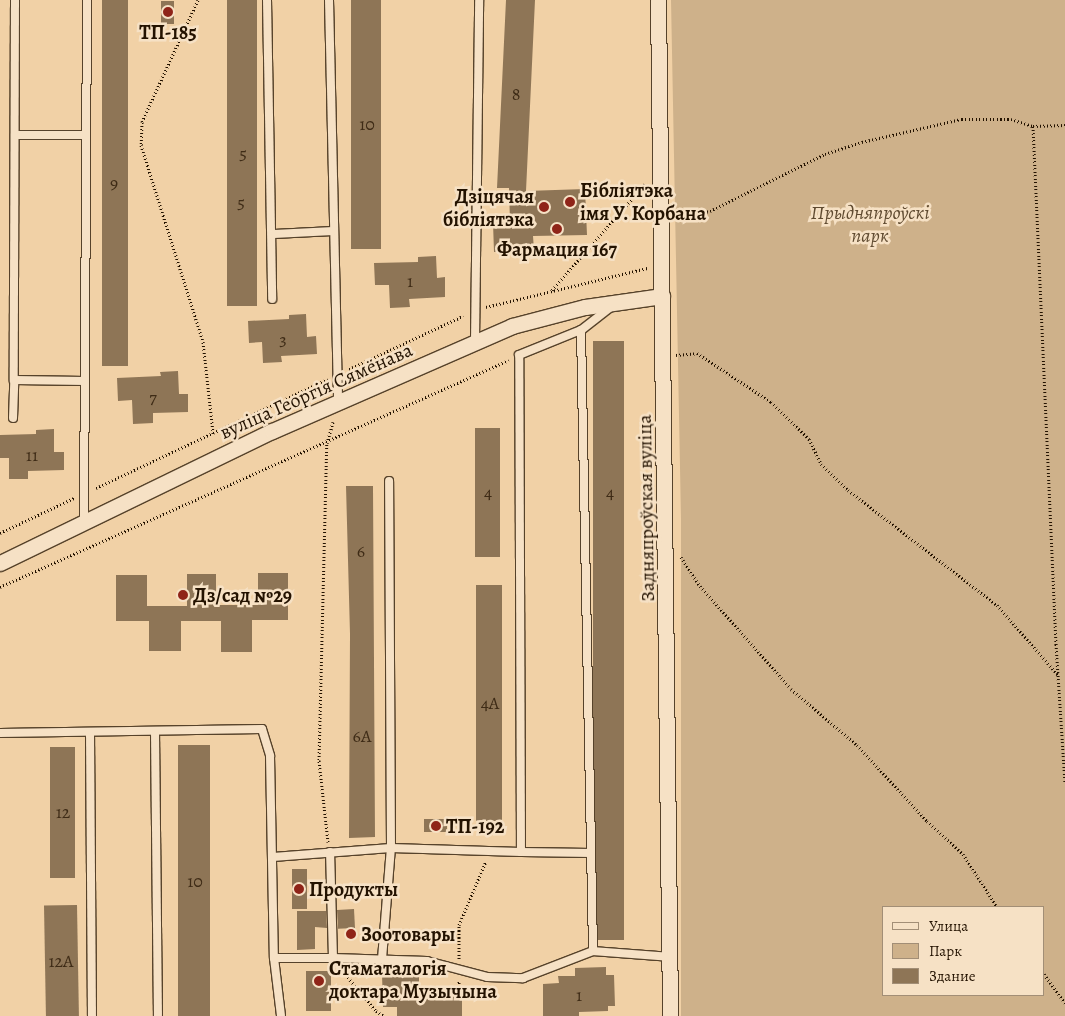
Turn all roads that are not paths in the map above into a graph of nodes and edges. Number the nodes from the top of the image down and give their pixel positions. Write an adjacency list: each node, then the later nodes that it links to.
1 (15, 0): 7 (lane)
2 (87, 0): 8 (lane)
3 (267, 0): 10 (lane)
4 (329, 0): 9 (lane)
5 (479, 0): 15 (lane)
6 (658, 0): 11 (street, Задняпроўская вуліца)
7 (15, 135): 8 (lane); 16 (lane)
8 (86, 135): 17 (lane)
9 (334, 231): 10 (lane); 18 (lane)
10 (273, 234): 12 (lane)
11 (662, 296): 13 (street, вуліца Георгія Сямёнава); 32 (street, Задняпроўская вуліца)
12 (272, 299)
13 (619, 300): 14 (lane); 15 (street, вуліца Георгія Сямёнава)
14 (581, 330): 28 (lane); 29 (lane)
15 (475, 342): 18 (street, вуліца Георгія Сямёнава)
16 (14, 380): 17 (lane); 19 (lane)
17 (85, 381): 21 (lane)
18 (338, 402): 21 (street, вуліца Георгія Сямёнава)
19 (13, 418)
20 (389, 481): 26 (lane)
21 (84, 522): 22 (street, вуліца Георгія Сямёнава)
22 (0, 563)
23 (155, 732): 25 (lane); 30 (lane); 37 (lane)
24 (0, 733): 25 (lane)
25 (90, 733): 36 (lane)
26 (391, 848): 27 (lane); 28 (lane); 35 (lane)
27 (330, 852): 30 (lane); 34 (lane)
28 (521, 852): 29 (lane)
29 (591, 853): 31 (lane)
30 (273, 857): 33 (lane)
31 (593, 951): 32 (lane); 35 (lane)
32 (671, 957): 39 (street, Задняпроўская вуліца)
33 (274, 958): 34 (lane); 38 (lane)
34 (333, 958): 35 (lane)
35 (382, 959)
36 (92, 1016)
37 (158, 1016)
38 (281, 1016)
39 (670, 1016)

